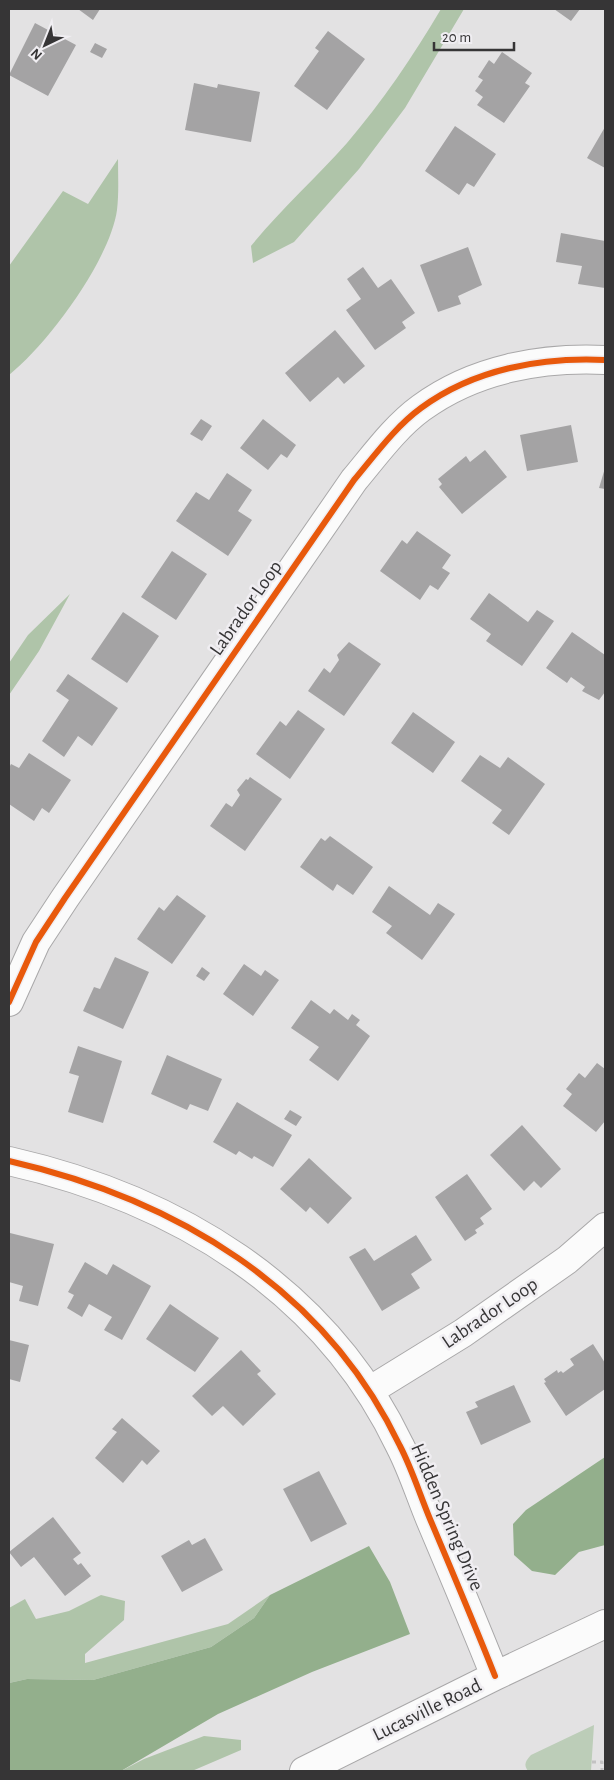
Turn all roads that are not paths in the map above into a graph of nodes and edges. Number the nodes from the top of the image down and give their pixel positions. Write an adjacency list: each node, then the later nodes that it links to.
1 (605, 360): 2 (street, Labrador Loop)
2 (9, 1002)
3 (9, 1161): 5 (street, Hidden Spring Drive)
4 (605, 1227): 5 (street, Labrador Loop)
5 (369, 1391): 7 (street, Hidden Spring Drive)
6 (605, 1624): 7 (street, Lucasville Road)
7 (495, 1676): 8 (street, Lucasville Road)
8 (304, 1771)

